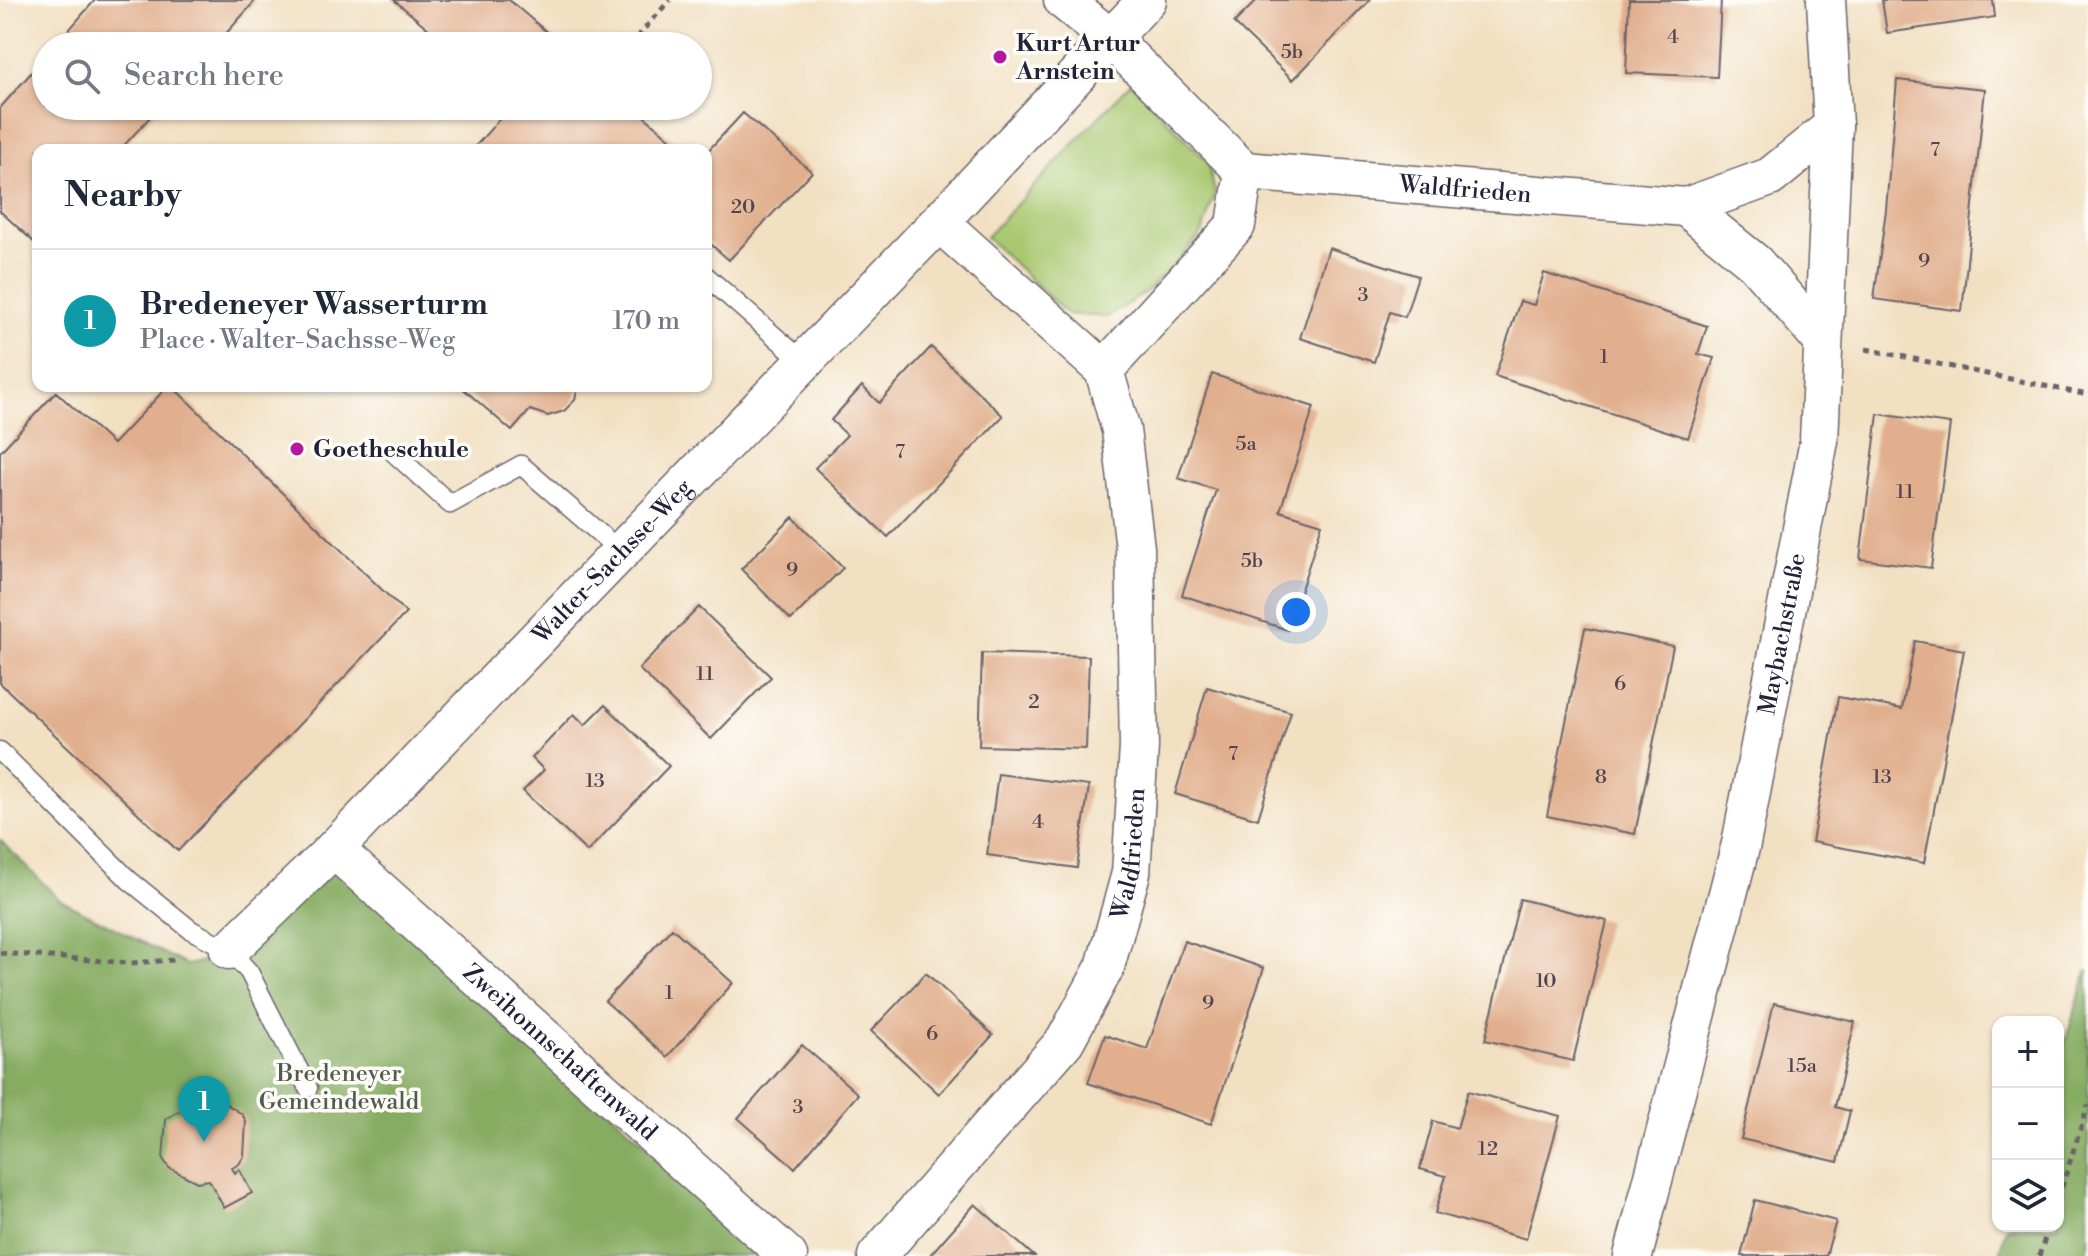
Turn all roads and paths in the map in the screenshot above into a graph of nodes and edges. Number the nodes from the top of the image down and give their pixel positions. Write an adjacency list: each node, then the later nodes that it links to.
1 (670, 0): 5 (path)
2 (1063, 0): 6 (street)
3 (1147, 0): 6 (street, Walter-Sachsse-Weg)
4 (1826, 0): 7 (street, Maybachstraße)
5 (641, 32)
6 (1110, 38): 8 (street); 10 (street, Walter-Sachsse-Weg)
7 (1833, 126): 9 (street, Waldfrieden); 12 (street, Maybachstraße)
8 (1244, 171): 9 (street, Waldfrieden); 14 (street)
9 (1686, 207): 12 (street)
10 (939, 222): 13 (street, Walter-Sachsse-Weg); 14 (street)
11 (712, 281): 13 (lane)
12 (1822, 340): 15 (path); 28 (street, Maybachstraße)
13 (804, 362): 17 (street, Walter-Sachsse-Weg)
14 (1104, 370): 27 (street, Waldfrieden)
15 (2088, 395)
16 (393, 452): 17 (lane)
17 (621, 552): 19 (street, Walter-Sachsse-Weg)
18 (0, 751): 20 (lane)
19 (334, 849): 20 (street, Walter-Sachsse-Weg); 26 (street, Zweihonnschaftenwald)
20 (229, 950): 21 (path); 22 (lane)
21 (0, 953)
22 (308, 1088)
23 (2088, 1105): 24 (path)
24 (2064, 1180)
25 (2047, 1232): 29 (path)
26 (788, 1256)
27 (877, 1256)
28 (1633, 1256)
29 (2039, 1256)

